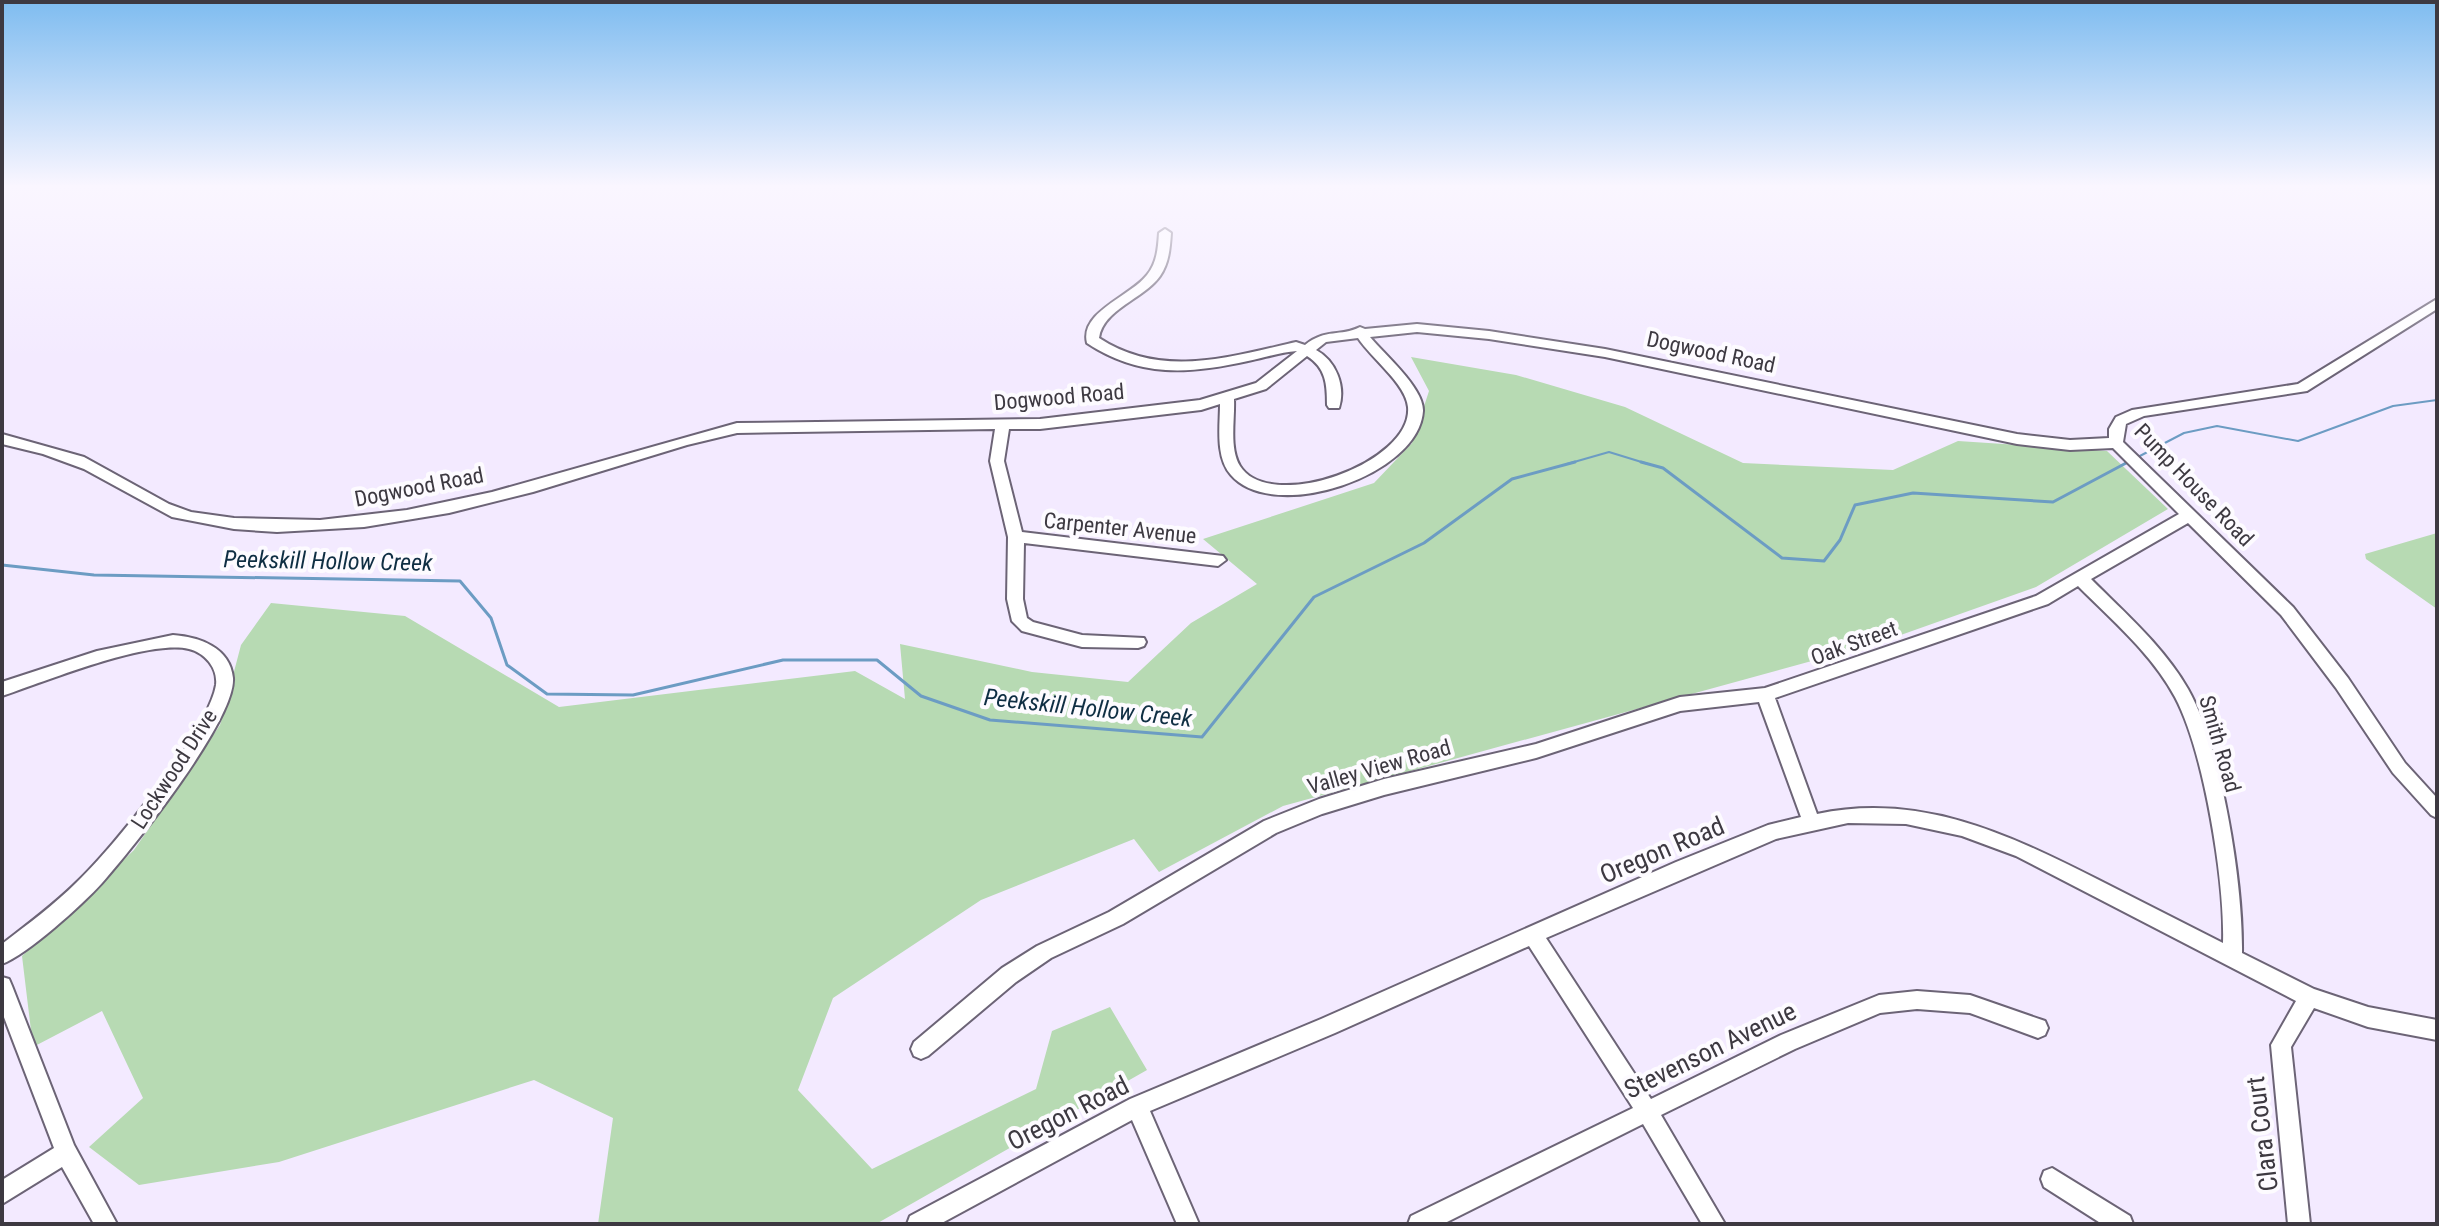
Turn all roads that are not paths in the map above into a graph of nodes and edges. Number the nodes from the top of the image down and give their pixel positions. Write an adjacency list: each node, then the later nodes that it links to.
1 (1166, 243): 4 (street)
2 (2437, 303): 9 (street, Pump House Road)
3 (1360, 331): 4 (street, Dogwood Road); 5 (street); 9 (street, Dogwood Road)
4 (1306, 349): 5 (street, Dogwood Road); 6 (street)
5 (1227, 400): 7 (street, Dogwood Road)
6 (1334, 405)
7 (1003, 424): 8 (street, Dogwood Road); 11 (street)
8 (2, 439)
9 (2121, 448): 10 (street, Pump House Road)
10 (2187, 516): 13 (street); 17 (street, Pump House Road)
11 (1016, 537): 12 (street, Carpenter Avenue); 14 (street)
12 (1218, 560)
13 (2081, 579): 16 (street, Oak Street); 21 (street, Smith Road)
14 (1138, 642)
15 (2, 689): 20 (street, Lockwood Drive)
16 (1765, 695): 18 (street); 26 (street, Valley View Road)
17 (2437, 810)
18 (1811, 821): 19 (street, Oregon Road); 21 (street, Oregon Road)
19 (1532, 934): 27 (street, Oregon Road); 28 (street)
20 (2, 955)
21 (2232, 957): 23 (street, Oregon Road)
22 (2, 986): 29 (street)
23 (2309, 997): 25 (street, Oregon Road); 38 (street, Clara Court)
24 (2038, 1028): 28 (street, Stevenson Avenue)
25 (2437, 1030)
26 (921, 1049)
27 (1137, 1106): 32 (street, Oregon Road); 34 (street)
28 (1647, 1111): 35 (street, Stevenson Avenue); 36 (street)
29 (66, 1152): 31 (street); 33 (street)
30 (2052, 1179): 37 (street)
31 (2, 1193)
32 (924, 1221)
33 (106, 1224)
34 (1188, 1224)
35 (1419, 1224)
36 (1714, 1224)
37 (2122, 1224)
38 (2299, 1224)

